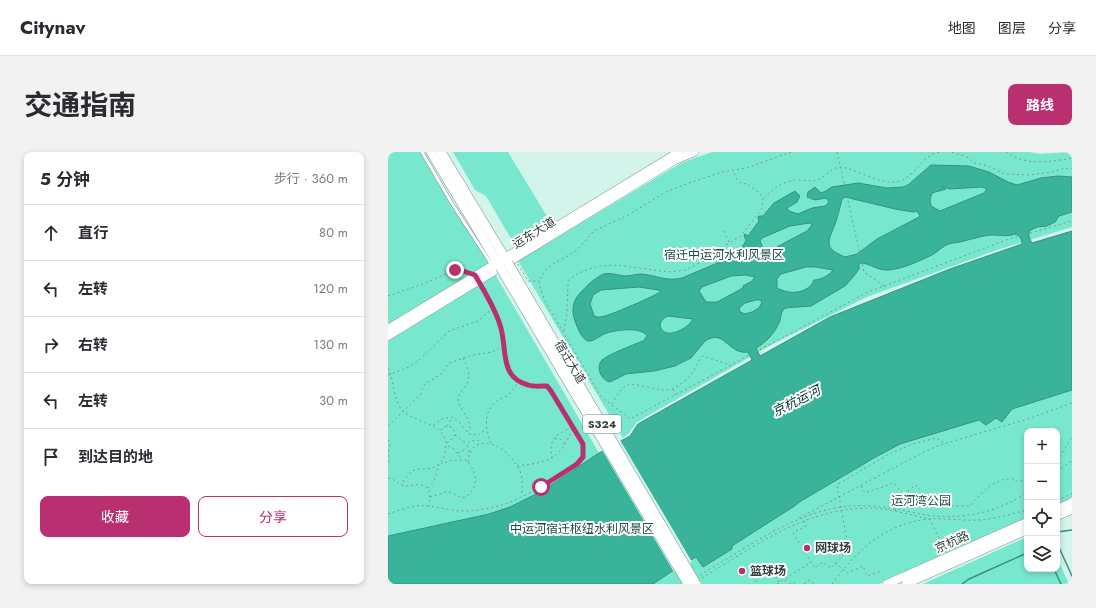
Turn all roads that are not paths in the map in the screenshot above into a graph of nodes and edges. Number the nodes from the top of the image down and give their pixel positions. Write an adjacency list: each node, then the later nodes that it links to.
1 (422, 152): 6 (lane)
2 (431, 152): 6 (main road, 宿迁大道 / S324)
3 (441, 152): 6 (main road, 宿迁大道 / S324)
4 (679, 152): 6 (main road, 运东大道)
5 (694, 152): 6 (main road, 运东大道)
6 (503, 262): 7 (main road, 运东大道); 16 (main road, 宿迁大道 / S324, bridge); 17 (main road, 宿迁大道 / S324, bridge)
7 (477, 278): 8 (main road, 运东大道); 9 (main road, 运东大道)
8 (388, 329)
9 (388, 336)
10 (1072, 502): 11 (main road)
11 (1060, 508)
12 (1072, 510): 13 (main road)
13 (1060, 515)
14 (1024, 523): 18 (main road, 京杭路)
15 (1024, 531): 19 (main road, 京杭路)
16 (697, 580)
17 (688, 584)
18 (887, 584)
19 (906, 584)

